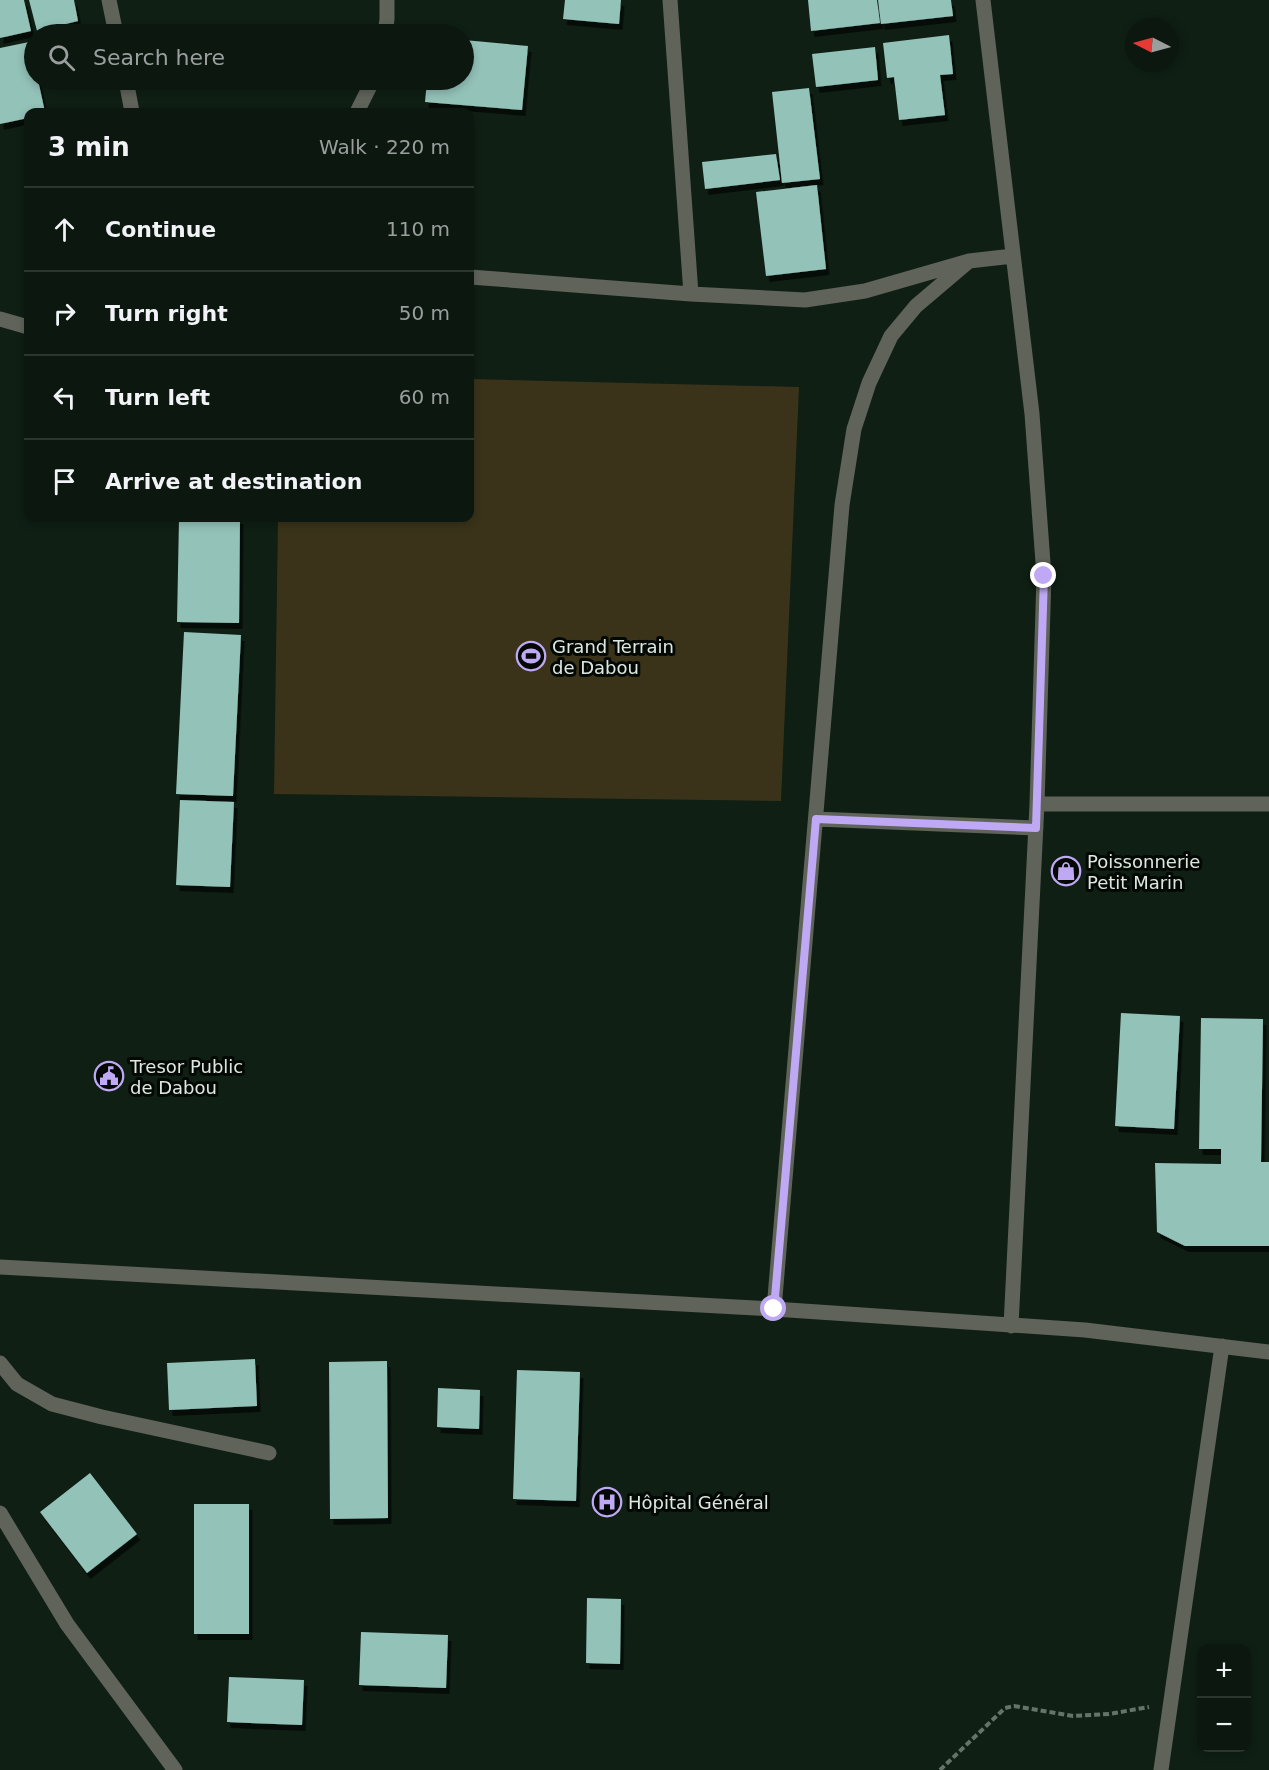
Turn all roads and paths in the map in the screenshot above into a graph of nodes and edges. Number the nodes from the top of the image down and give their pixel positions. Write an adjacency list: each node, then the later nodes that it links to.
1 (110, 0): 5 (street)
2 (387, 0): 6 (street)
3 (670, 0): 14 (street)
4 (983, 0): 11 (street)
5 (115, 24)
6 (386, 24)
7 (128, 90): 9 (street)
8 (368, 90): 10 (street)
9 (131, 108)
10 (359, 108)
11 (1013, 256): 12 (street); 17 (street)
12 (969, 261): 14 (street); 19 (street)
13 (474, 277): 14 (street)
14 (691, 294)
15 (0, 319): 16 (street)
16 (24, 326)
17 (1037, 804): 18 (street); 20 (street)
18 (1269, 804)
19 (816, 819): 20 (street); 22 (street)
20 (1036, 828): 23 (street)
21 (0, 1267): 22 (street)
22 (774, 1309): 23 (street)
23 (1011, 1326): 24 (street)
24 (1222, 1346): 25 (street); 29 (street)
25 (1269, 1352)
26 (0, 1363): 27 (street)
27 (269, 1453)
28 (0, 1513): 30 (street)
29 (1170, 1703): 31 (path); 32 (street)
30 (175, 1770)
31 (940, 1770)
32 (1161, 1770)

